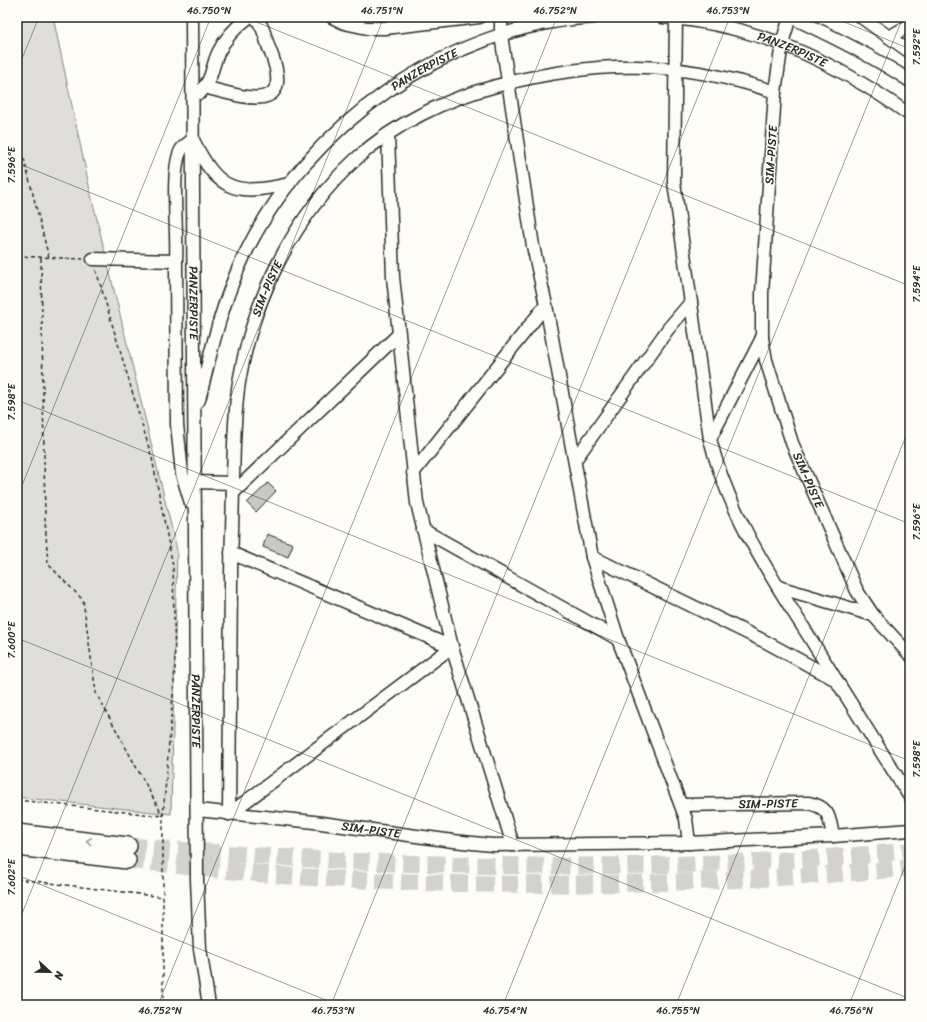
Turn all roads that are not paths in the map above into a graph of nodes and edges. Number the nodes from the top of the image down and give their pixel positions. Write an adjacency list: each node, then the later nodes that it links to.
1 (192, 17): 23 (street, PANZERPISTE)
2 (249, 17): 21 (street)
3 (255, 17): 21 (street)
4 (332, 17): 12 (street)
5 (479, 17): 12 (street)
6 (501, 17): 14 (street)
7 (594, 17): 14 (street, PANZERPISTE)
8 (662, 17): 11 (street, PANZERPISTE)
9 (791, 17): 16 (street, SIM-PISTE); 19 (street)
10 (861, 17): 15 (street)
11 (676, 18): 16 (street, PANZERPISTE); 18 (street)
12 (439, 19)
13 (910, 25): 15 (street)
14 (501, 35): 20 (street); 27 (street, PANZERPISTE)
15 (889, 37): 17 (street)
16 (782, 43): 22 (street, SIM-PISTE); 24 (street, PANZERPISTE)
17 (910, 52)
18 (674, 69): 20 (street, SIM-PISTE); 22 (street, SIM-PISTE); 30 (street)
19 (910, 82)
20 (508, 83): 25 (street, SIM-PISTE); 31 (street)
21 (204, 87): 23 (street)
22 (775, 92): 33 (street, SIM-PISTE)
23 (192, 101): 26 (street, PANZERPISTE)
24 (910, 115)
25 (388, 135): 32 (street); 39 (street, SIM-PISTE)
26 (193, 140): 27 (street, PANZERPISTE); 29 (street); 34 (street, PANZERPISTE)
27 (289, 184): 34 (street, PANZERPISTE)
28 (93, 259): 29 (street)
29 (176, 260): 40 (street)
30 (691, 302): 35 (street); 36 (street)
31 (546, 305): 36 (street); 37 (street)
32 (398, 335): 37 (street); 39 (street)
33 (762, 338): 35 (street, SIM-PISTE); 45 (street, SIM-PISTE)
34 (195, 417): 38 (street, PANZERPISTE)
35 (710, 438): 44 (street)
36 (575, 460): 43 (street)
37 (413, 473): 41 (street)
38 (195, 482): 39 (street); 40 (street, PANZERPISTE)
39 (233, 488): 42 (street, SIM-PISTE)
40 (195, 515): 52 (street, PANZERPISTE)
41 (423, 530): 46 (street); 47 (street)
42 (231, 552): 47 (street); 53 (street, SIM-PISTE)
43 (592, 557): 46 (street); 49 (street)
44 (778, 587): 45 (street); 49 (street)
45 (873, 615): 48 (street, SIM-PISTE)
46 (618, 638): 51 (street)
47 (452, 647): 53 (street); 58 (street)
48 (910, 655)
49 (837, 681): 50 (street)
50 (910, 797)
51 (681, 805): 56 (street, SIM-PISTE); 57 (street)
52 (197, 810): 53 (street, SIM-PISTE); 60 (street, PANZERPISTE)
53 (229, 814): 58 (street, SIM-PISTE)
54 (910, 830): 56 (street, SIM-PISTE)
55 (17, 833): 59 (highway, one-way to 55)
56 (833, 836): 57 (street, SIM-PISTE)
57 (689, 843): 58 (street, SIM-PISTE)
58 (513, 845)
59 (17, 847)
60 (209, 1005)

